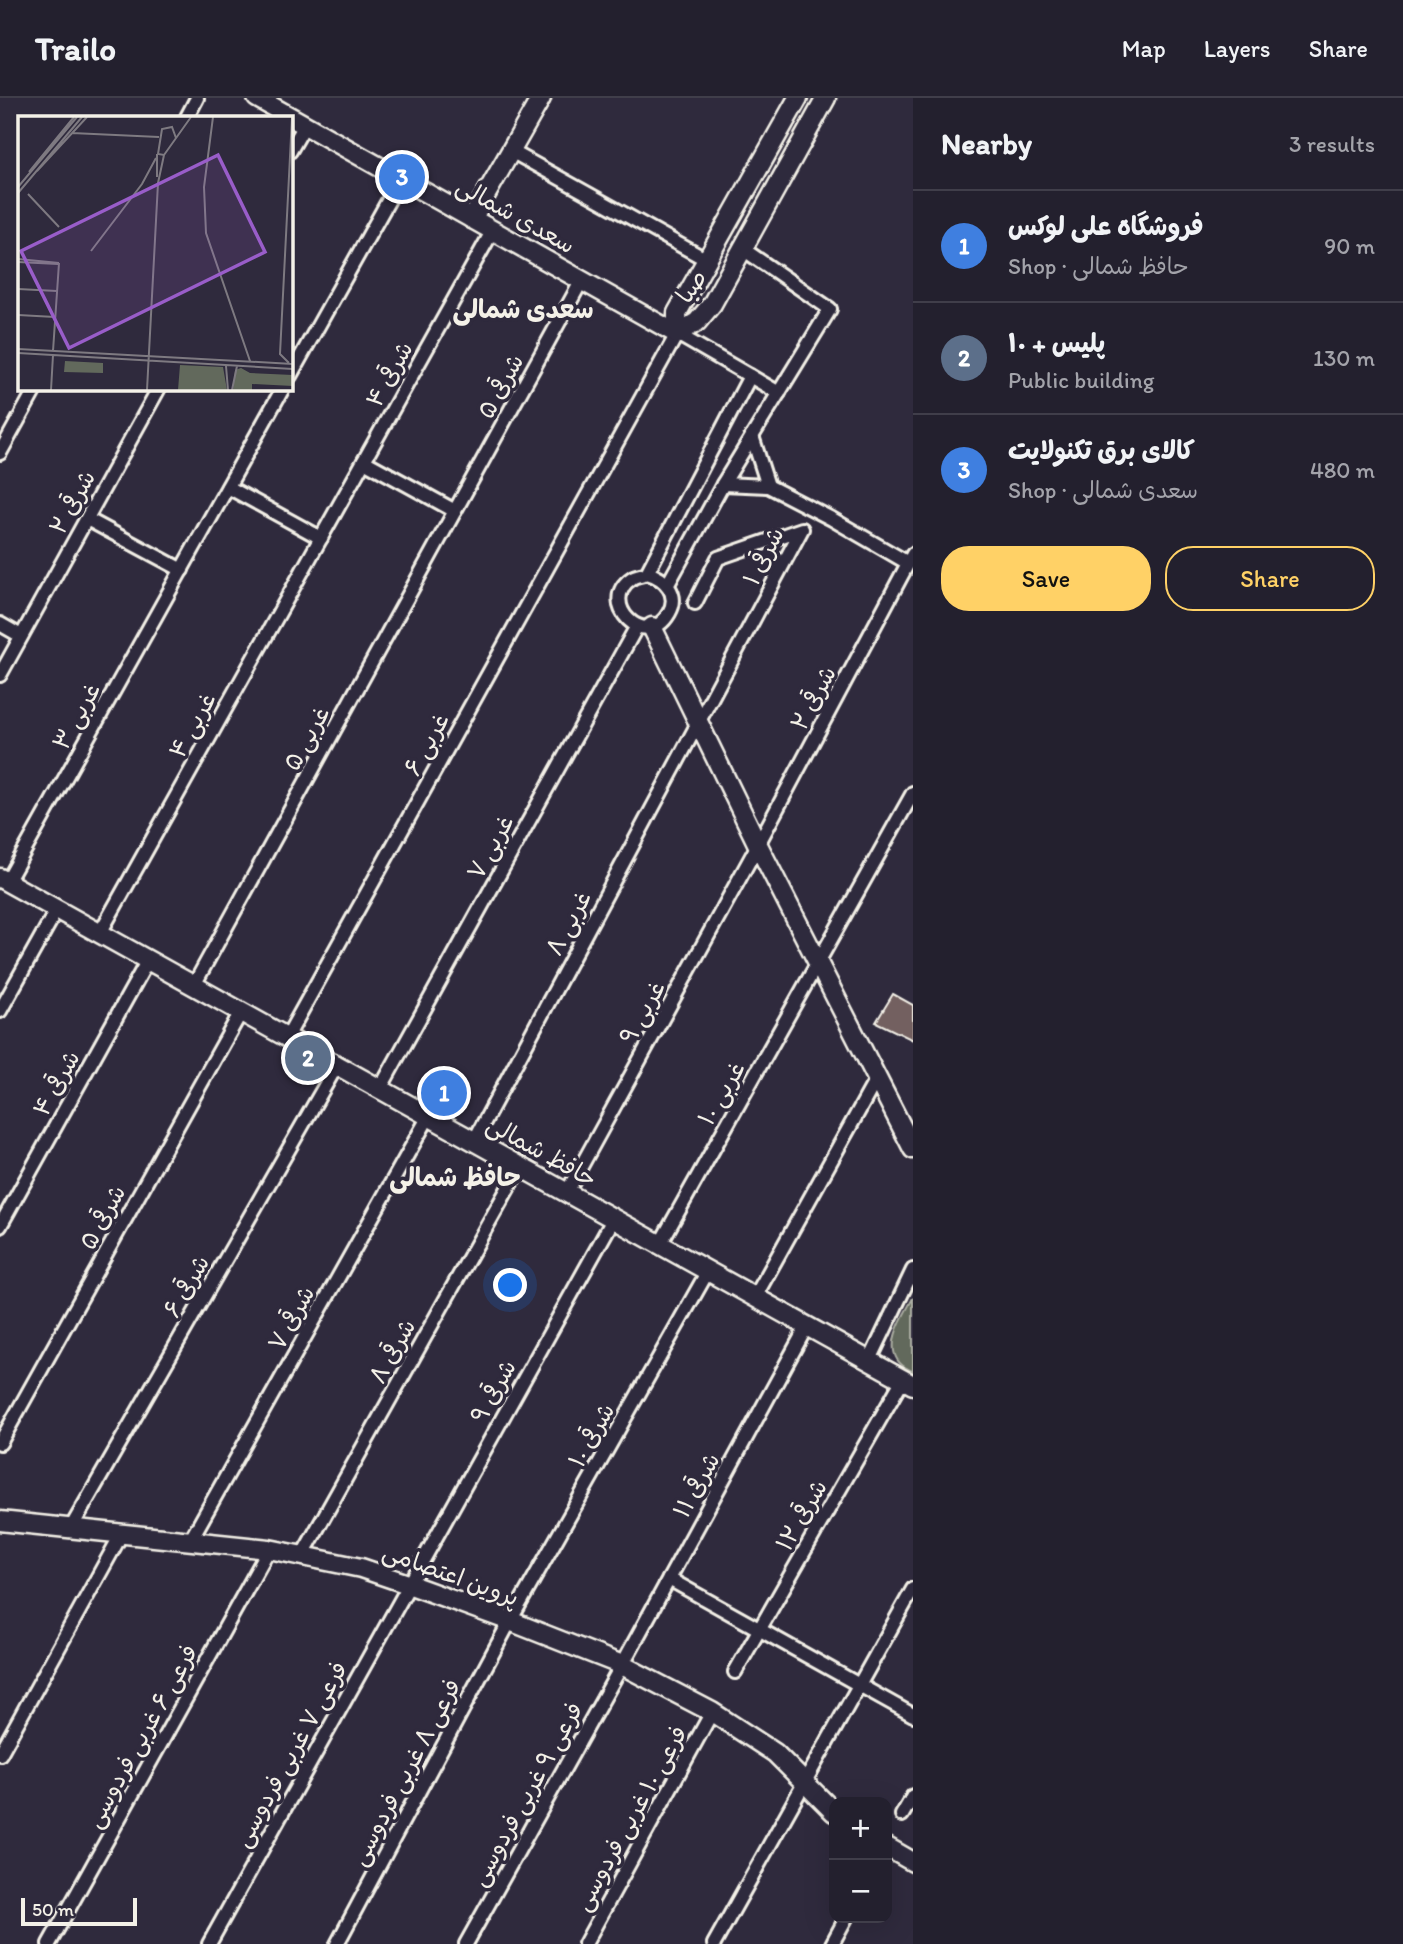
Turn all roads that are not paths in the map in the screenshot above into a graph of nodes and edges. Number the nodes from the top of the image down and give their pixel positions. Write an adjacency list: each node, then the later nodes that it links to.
1 (197, 98): 7 (street)
2 (257, 98): 6 (main road, سعدی شمالی)
3 (541, 98): 10 (main road)
4 (798, 98): 15 (main road, صبا)
5 (826, 98): 14 (main road, صبا)
6 (287, 105): 8 (main road, سعدی شمالی)
7 (188, 116)
8 (305, 125): 9 (street); 11 (main road, سعدی شمالی)
9 (292, 148)
10 (511, 151): 12 (main road); 15 (street)
11 (401, 178): 12 (main road, سعدی شمالی); 18 (street)
12 (472, 219): 13 (main road, سعدی شمالی)
13 (493, 230): 16 (main road, سعدی شمالی); 26 (street, ۴ شرقی)
14 (743, 248): 17 (main road, صبا); 23 (street)
15 (707, 260): 17 (main road, صبا)
16 (582, 280): 17 (main road, سعدی شمالی); 30 (street, ۵ شرقی)
17 (677, 334): 19 (street); 53 (street, ۶ غربی)
18 (292, 372)
19 (750, 376): 23 (street); 35 (street)
20 (35, 390): 25 (street)
21 (158, 390): 31 (street, ۲ شرقی)
22 (282, 390): 29 (street, ۳ غربی)
23 (779, 393): 24 (street)
24 (752, 436): 27 (street); 28 (street)
25 (0, 453)
26 (364, 461): 30 (street); 32 (street, ۴ شرقی)
27 (723, 484): 28 (street); 36 (street)
28 (768, 486): 33 (street)
29 (228, 487): 32 (street); 34 (street, ۳ غربی)
30 (455, 511): 50 (street, ۵ غربی)
31 (87, 519): 34 (street); 40 (street, ۲ شرقی)
32 (321, 538): 47 (street, ۴ غربی)
33 (911, 563): 44 (street, ۲ شرقی)
34 (182, 570): 45 (street, ۳ غربی)
35 (647, 573): 36 (street); 39 (street)
36 (668, 584): 39 (street)
37 (695, 603): 42 (street, ۱ شرقی)
38 (0, 624): 40 (street)
39 (644, 627): 42 (main road); 56 (street, ۷ غربی)
40 (21, 636): 41 (street, ۲ شرقی)
41 (0, 675)
42 (698, 724): 44 (main road); 58 (street, ۸ غربی)
43 (913, 793): 49 (street, ۱۰ غربی)
44 (756, 848): 49 (main road); 61 (street, ۹ غربی)
45 (4, 880): 46 (main road, حافظ شمالی)
46 (57, 909): 47 (main road, حافظ شمالی); 51 (street)
47 (100, 933): 48 (main road, حافظ شمالی)
48 (148, 960): 50 (main road, حافظ شمالی); 63 (street, ۴ شرقی)
49 (819, 963): 55 (main road); 64 (street, ۱۰ غربی)
50 (194, 985): 52 (main road, حافظ شمالی)
51 (0, 1011)
52 (241, 1012): 53 (main road, حافظ شمالی); 71 (street, ۵ شرقی)
53 (287, 1037): 54 (main road, حافظ شمالی)
54 (337, 1065): 56 (main road, حافظ شمالی); 73 (street, ۶ شرقی)
55 (877, 1078): 59 (main road); 67 (street)
56 (380, 1089): 57 (main road, حافظ شمالی)
57 (429, 1116): 58 (main road, حافظ شمالی); 75 (street, ۷ شرقی)
58 (474, 1141): 60 (main road, حافظ شمالی)
59 (913, 1149)
60 (520, 1167): 61 (main road, حافظ شمالی); 77 (street, ۸ شرقی)
61 (567, 1192): 62 (main road, حافظ شمالی)
62 (614, 1219): 64 (main road, حافظ شمالی); 79 (street, شرقی ۹)
63 (0, 1226)
64 (660, 1244): 66 (main road, حافظ شمالی)
65 (913, 1270): 69 (street)
66 (708, 1271): 67 (main road, حافظ شمالی); 81 (street, شرقی ۱۰)
67 (755, 1297): 68 (main road, حافظ شمالی)
68 (807, 1326): 69 (main road, حافظ شمالی); 78 (street, ۱۱ شرقی)
69 (870, 1360): 70 (main road, حافظ شمالی)
70 (908, 1382): 82 (street, ۱۲ شرقی)
71 (0, 1443)
72 (0, 1521): 73 (main road, پروین اعتصامی)
73 (71, 1528): 74 (main road, پروین اعتصامی)
74 (122, 1533): 75 (main road, پروین اعتصامی); 88 (street)
75 (190, 1541): 76 (main road, پروین اعتصامی)
76 (269, 1549): 77 (main road, پروین اعتصامی); 96 (street, فرعی ۶ غربی فردوسی)
77 (302, 1556): 79 (main road, پروین اعتصامی)
78 (669, 1579): 82 (street); 83 (street, ۱۱ شرقی)
79 (408, 1584): 81 (main road, پروین اعتصامی); 97 (street, فرعی ۷ غربی فردوسی)
80 (913, 1589): 85 (street)
81 (510, 1621): 83 (main road, پروین اعتصامی); 98 (street, فرعی ۸ غربی فردوسی)
82 (760, 1629): 84 (street, ۱۲ شرقی); 85 (street)
83 (622, 1665): 86 (main road, پروین اعتصامی); 99 (street, فرعی ۹ غربی فردوسی)
84 (735, 1672)
85 (860, 1685): 87 (street); 89 (street)
86 (712, 1712): 89 (main road, پروین اعتصامی); 100 (street, فرعی ۱۰ غربی فردوسی)
87 (913, 1715)
88 (0, 1754)
89 (806, 1783): 91 (main road, پروین اعتصامی); 101 (street)
90 (913, 1796): 92 (street)
91 (829, 1807)
92 (902, 1815)
93 (892, 1850): 94 (main road)
94 (913, 1862)
95 (843, 1923): 102 (street)
96 (49, 1944)
97 (209, 1944)
98 (337, 1944)
99 (466, 1944)
100 (585, 1944)
101 (715, 1944)
102 (832, 1944)

